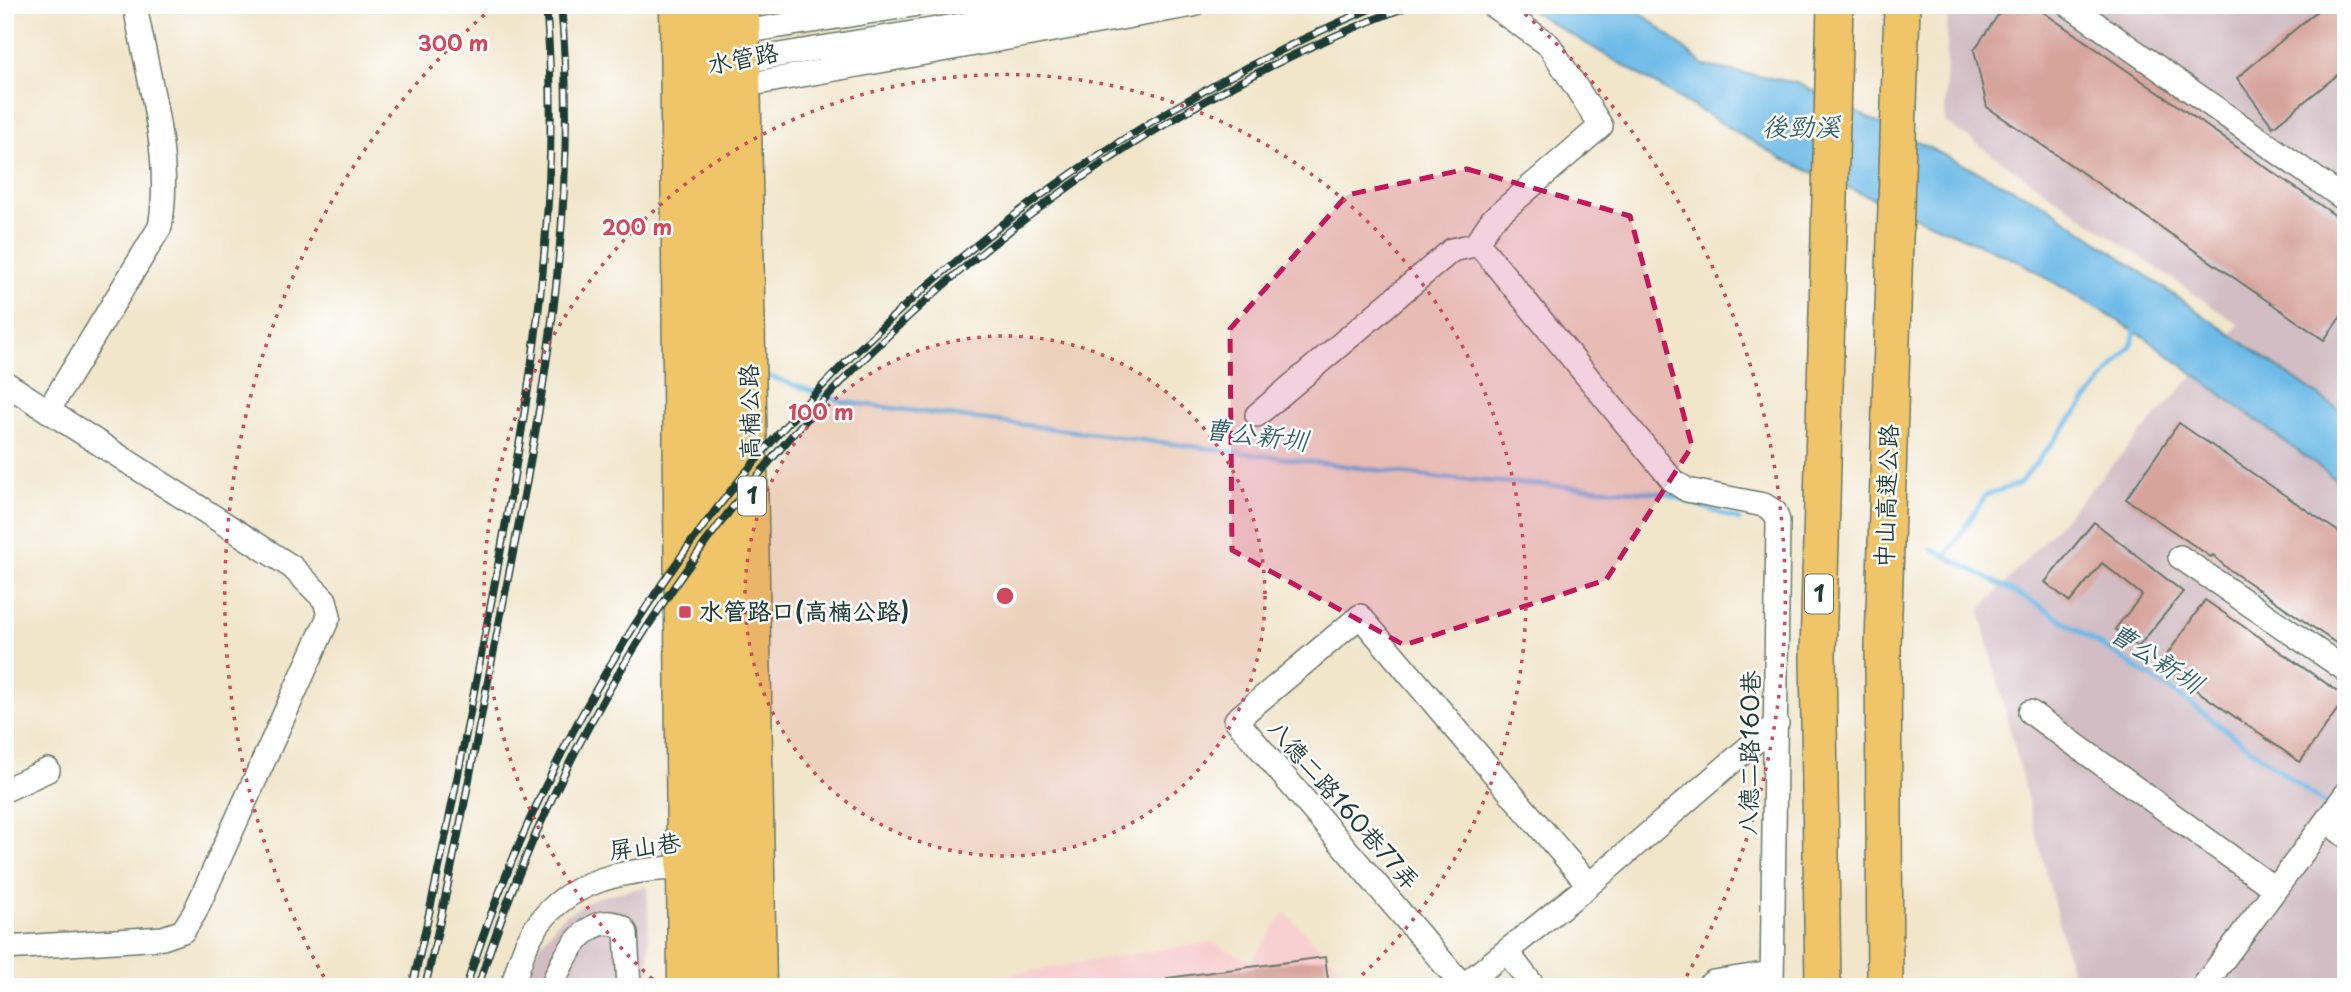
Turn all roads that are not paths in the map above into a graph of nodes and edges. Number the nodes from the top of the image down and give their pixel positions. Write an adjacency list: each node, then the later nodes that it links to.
1 (135, 5): 13 (street)
2 (913, 5): 9 (street, 水管路)
3 (1083, 5): 9 (street, 水管路)
4 (1193, 5): 9 (street, 水管路)
5 (1492, 5): 11 (street)
6 (1835, 5): 38 (highway, 1)
7 (1902, 5): 39 (highway, 中山高速公路)
8 (2069, 5): 10 (street)
9 (716, 39): 23 (main road, 高楠公路 / 1); 23 (main road, 高楠公路 / 1)
10 (2346, 200)
11 (1479, 244): 14 (street); 18 (street, 八德二路160巷)
12 (5, 383): 13 (street)
13 (48, 411): 26 (street)
14 (1257, 415)
15 (2180, 556): 16 (street)
16 (2346, 670)
17 (2029, 712): 25 (street)
18 (1777, 723): 24 (street, 八德二路160巷77弄); 28 (street, 八德二路160巷)
19 (48, 770): 20 (street)
20 (5, 790)
21 (2335, 809): 22 (street); 25 (street)
22 (2346, 836)
23 (719, 867): 29 (street, 屏山巷); 32 (main road, 高楠公路 / 1); 33 (main road, 高楠公路 / 1); 34 (main road, 高楠公路 / 1); 35 (main road, 高楠公路 / 1)
24 (1589, 885): 27 (street, 八德二路160巷77弄); 27 (street, 八德二路160巷77弄)
25 (2275, 889): 40 (street)
26 (5, 948)
27 (1507, 951): 36 (street)
28 (1772, 980): 37 (street)
29 (512, 987)
30 (552, 987): 31 (street)
31 (628, 987)
32 (683, 987)
33 (705, 987)
34 (733, 987)
35 (761, 987)
36 (1534, 987)
37 (1706, 987)
38 (1823, 987)
39 (1885, 987)
40 (2203, 987)

